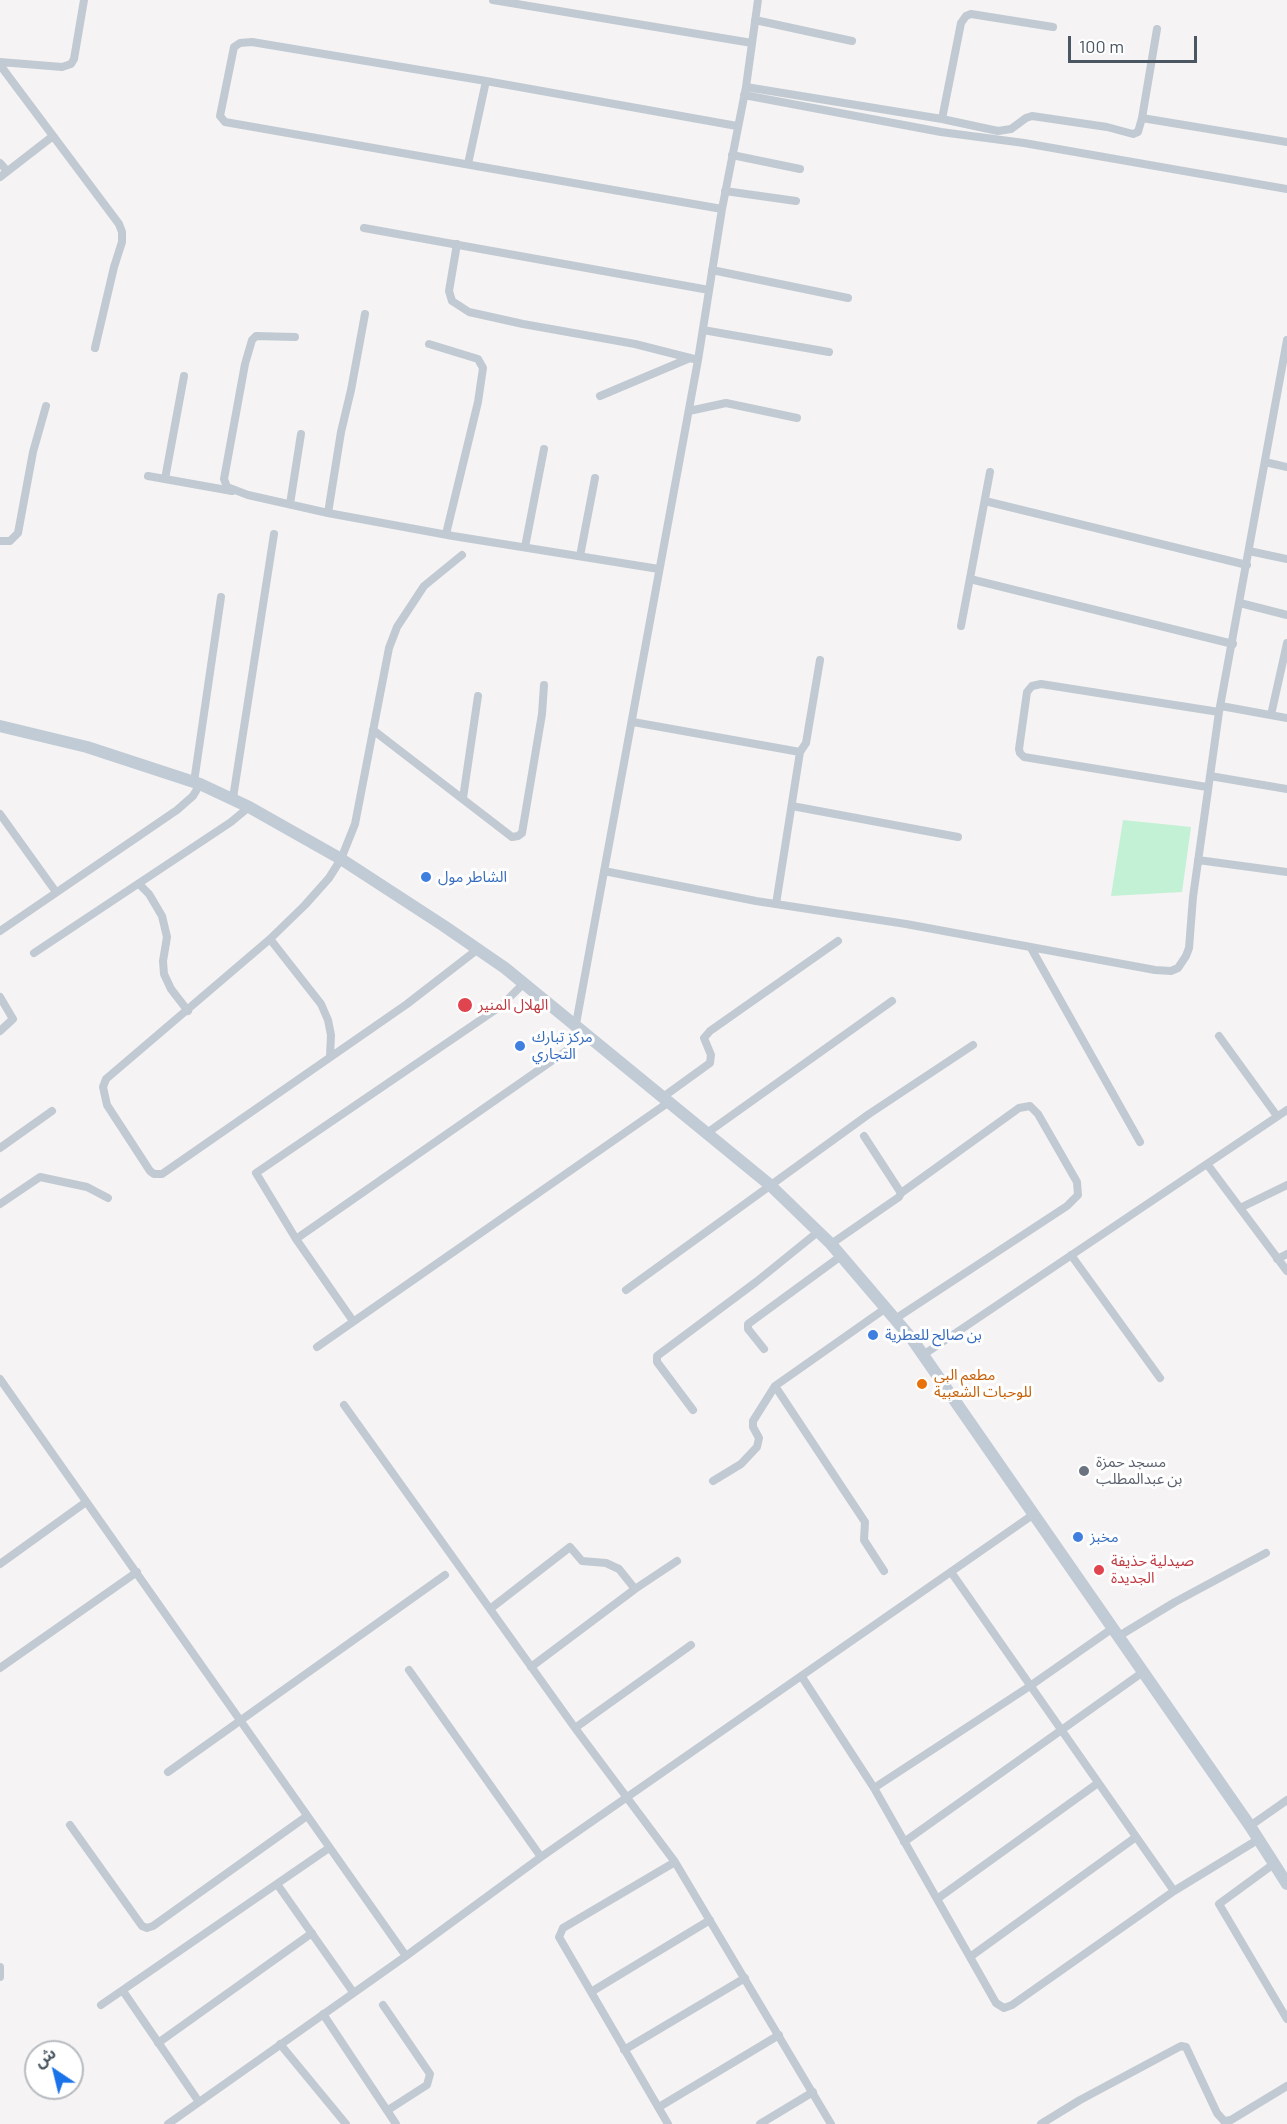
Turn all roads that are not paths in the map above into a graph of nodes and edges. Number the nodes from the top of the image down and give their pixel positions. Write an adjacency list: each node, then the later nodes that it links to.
1 (84, 0): 9 (street)
2 (493, 0): 8 (street)
3 (758, 0): 4 (street)
4 (756, 20): 7 (street); 8 (street)
5 (1053, 27): 13 (street)
6 (1157, 29): 12 (street)
7 (852, 41)
8 (752, 44): 11 (street)
9 (0, 63): 15 (street)
10 (486, 81): 14 (street); 19 (street); 19 (street)
11 (745, 91): 13 (street); 14 (street); 22 (street)
12 (1142, 118): 13 (street); 16 (street)
13 (942, 119)
14 (737, 126): 17 (street)
15 (53, 136): 21 (street); 36 (street)
16 (1287, 142)
17 (732, 155): 20 (street); 23 (street)
18 (0, 163): 21 (street)
19 (468, 164): 25 (street)
20 (800, 169)
21 (4, 174)
22 (1287, 189)
23 (725, 191): 24 (street); 25 (street)
24 (796, 201)
25 (722, 209): 28 (street)
26 (364, 228): 27 (street)
27 (457, 244): 29 (street); 38 (street)
28 (712, 270): 29 (street); 30 (street)
29 (709, 290): 32 (street)
30 (848, 298)
31 (365, 314): 55 (street)
32 (703, 330): 37 (street); 38 (street)
33 (295, 337): 52 (street)
34 (1287, 340): 46 (street)
35 (429, 344): 57 (street)
36 (95, 348)
37 (829, 352)
38 (694, 359): 40 (street); 42 (street)
39 (184, 376): 51 (street)
40 (600, 396)
41 (46, 406): 58 (street)
42 (689, 411): 43 (street); 65 (street)
43 (796, 418)
44 (301, 434): 54 (street)
45 (544, 449): 59 (street)
46 (1265, 462): 47 (street); 60 (street)
47 (1287, 467)
48 (990, 472): 53 (street)
49 (148, 476): 51 (street)
50 (595, 478): 62 (street)
51 (165, 479): 52 (street)
52 (235, 491): 54 (street)
53 (985, 501): 64 (street); 66 (street)
54 (290, 504): 55 (street)
55 (328, 513): 57 (street)
56 (274, 534): 87 (street)
57 (446, 534): 59 (street)
58 (0, 541)
59 (525, 547): 62 (street)
60 (1250, 551): 63 (street); 64 (street)
61 (462, 555): 81 (street)
62 (580, 556): 65 (street)
63 (1287, 559)
64 (1247, 565): 68 (street)
65 (659, 569): 79 (street)
66 (970, 579): 70 (street); 72 (street)
67 (221, 597): 84 (street)
68 (1240, 603): 69 (street); 72 (street)
69 (1287, 615)
70 (961, 626)
71 (1287, 643): 77 (street)
72 (1233, 644): 76 (street)
73 (820, 660): 82 (street)
74 (544, 685): 88 (street)
75 (478, 696): 88 (street)
76 (1220, 709): 77 (street); 83 (street); 85 (street)
77 (1272, 715): 78 (street)
78 (1287, 718)
79 (633, 722): 82 (street); 95 (street)
80 (0, 726): 84 (main road)
81 (374, 730): 88 (street); 93 (street)
82 (800, 752): 89 (street)
83 (1210, 776): 85 (street); 86 (street)
84 (197, 783): 87 (main road); 98 (street)
85 (1207, 787): 94 (street)
86 (1287, 789)
87 (233, 798): 90 (main road)
88 (463, 798)
89 (792, 806): 92 (street); 99 (street)
90 (249, 807): 93 (main road); 97 (street)
91 (0, 814): 98 (street)
92 (958, 837)
93 (341, 860): 101 (street); 104 (main road)
94 (1198, 860): 96 (street); 103 (street)
95 (604, 871): 99 (street); 110 (street)
96 (1287, 872)
97 (139, 884): 105 (street); 109 (street)
98 (56, 892): 100 (street)
99 (777, 904): 103 (street)
100 (0, 931)
101 (270, 939): 109 (street); 115 (street)
102 (838, 941): 116 (street)
103 (1031, 948): 122 (street)
104 (478, 949): 106 (main road); 115 (street)
105 (34, 953)
106 (524, 983): 110 (main road); 132 (street)
107 (0, 997): 111 (street)
108 (892, 1001): 120 (street)
109 (188, 1011): 115 (street)
110 (576, 1024): 112 (main road)
111 (0, 1031)
112 (589, 1035): 116 (main road); 132 (street)
113 (1218, 1036): 119 (street)
114 (973, 1045): 125 (street)
115 (330, 1056)
116 (666, 1100): 120 (main road); 142 (street)
117 (1287, 1110): 119 (street)
118 (52, 1111): 123 (street)
119 (1278, 1116): 124 (street)
120 (707, 1133): 125 (main road)
121 (864, 1136): 127 (street)
122 (1140, 1142)
123 (0, 1148)
124 (1207, 1164): 130 (street); 135 (street)
125 (770, 1185): 131 (main road); 139 (street)
126 (1287, 1185): 130 (street)
127 (901, 1193): 133 (street); 141 (street)
128 (108, 1198): 129 (street)
129 (0, 1203)
130 (1240, 1208): 137 (street)
131 (819, 1231): 133 (main road); 150 (street)
132 (296, 1239): 142 (street)
133 (831, 1244): 136 (main road)
134 (1287, 1254): 137 (street)
135 (1071, 1255): 145 (street); 146 (street)
136 (841, 1256): 140 (main road); 144 (street)
137 (1277, 1258): 138 (street)
138 (1287, 1271)
139 (626, 1290)
140 (886, 1308): 141 (main road); 148 (street)
141 (895, 1319): 145 (main road)
142 (354, 1321): 143 (street)
143 (317, 1347)
144 (765, 1349)
145 (923, 1355): 153 (main road)
146 (1160, 1378)
147 (0, 1379): 152 (street)
148 (775, 1386): 151 (street); 157 (street)
149 (344, 1405): 162 (street)
150 (693, 1410)
151 (713, 1481)
152 (86, 1502): 156 (street); 158 (street)
153 (1034, 1514): 159 (street); 163 (main road)
154 (1266, 1552): 163 (street)
155 (677, 1561): 161 (street)
156 (0, 1564)
157 (884, 1571)
158 (137, 1572): 166 (street); 171 (street)
159 (951, 1572): 169 (street); 170 (street)
160 (446, 1575): 171 (street)
161 (635, 1589): 162 (street); 165 (street)
162 (490, 1609): 165 (street)
163 (1116, 1632): 168 (main road); 170 (street)
164 (691, 1645): 172 (street)
165 (531, 1667): 172 (street)
166 (0, 1668)
167 (410, 1670): 186 (street)
168 (1143, 1672): 173 (street); 181 (main road)
169 (802, 1677): 176 (street); 177 (street)
170 (1030, 1686): 173 (street); 176 (street)
171 (240, 1722): 174 (street); 179 (street)
172 (575, 1728): 177 (street)
173 (1062, 1732): 175 (street); 184 (street)
174 (168, 1772)
175 (1098, 1783): 182 (street); 192 (street)
176 (874, 1788): 184 (street)
177 (628, 1798): 186 (street); 187 (street)
178 (1287, 1800): 181 (street)
179 (307, 1816): 180 (street); 185 (street)
180 (70, 1825)
181 (1250, 1826): 183 (main road)
182 (1136, 1837): 191 (street); 196 (street)
183 (1260, 1839): 188 (main road); 191 (street)
184 (904, 1842): 192 (street)
185 (329, 1848): 189 (street); 195 (street)
186 (541, 1857): 195 (street)
187 (675, 1862): 193 (street); 202 (street)
188 (1275, 1863): 190 (main road); 206 (street)
189 (277, 1884): 194 (street); 200 (street)
190 (1287, 1884)
191 (1174, 1891): 196 (street)
192 (937, 1899): 196 (street)
193 (710, 1920): 199 (street); 202 (street)
194 (312, 1933): 201 (street); 208 (street)
195 (406, 1956): 201 (street)
196 (970, 1957)
197 (0, 1966): 198 (street)
198 (0, 1977)
199 (744, 1978): 207 (street); 210 (street)
200 (123, 1991): 203 (street); 208 (street)
201 (353, 1992): 205 (street)
202 (591, 1992): 210 (street)
203 (101, 2005)
204 (383, 2005): 215 (street)
205 (322, 2014): 209 (street); 215 (street)
206 (1287, 2019)
207 (779, 2035): 212 (street); 214 (street)
208 (158, 2043): 213 (street)
209 (280, 2044): 213 (street); 217 (street)
210 (624, 2050): 214 (street)
211 (1287, 2086): 222 (street)
212 (813, 2092): 220 (street); 221 (street)
213 (199, 2102): 216 (street)
214 (659, 2107): 219 (street)
215 (387, 2110): 218 (street)
216 (168, 2124)
217 (346, 2124)
218 (396, 2124)
219 (668, 2124)
220 (760, 2124)
221 (831, 2124)
222 (1041, 2124)

